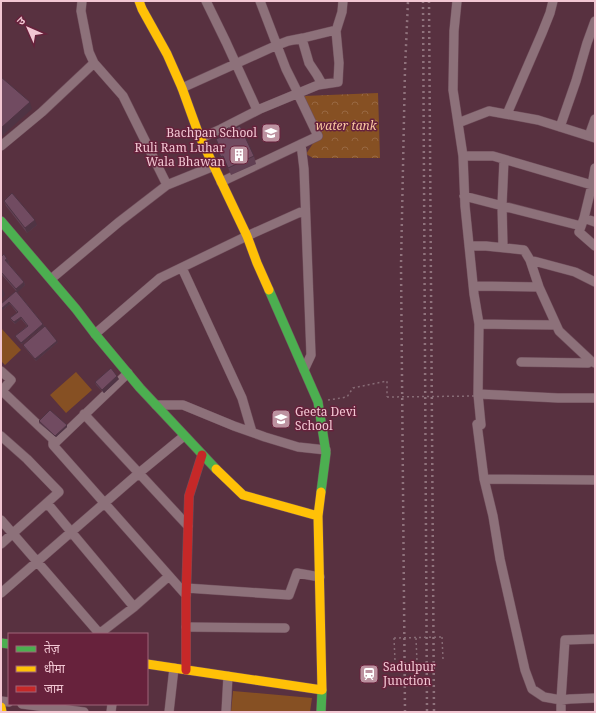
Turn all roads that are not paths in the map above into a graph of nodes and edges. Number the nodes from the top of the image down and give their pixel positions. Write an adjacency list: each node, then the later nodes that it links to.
1 (82, 1): 12 (street)
2 (139, 1): 15 (main road)
3 (206, 1): 13 (street)
4 (260, 1): 11 (street)
5 (343, 1): 9 (street)
6 (457, 1): 20 (street)
7 (553, 1): 18 (street)
8 (595, 21): 21 (street)
9 (336, 30): 10 (street); 14 (street)
10 (302, 39): 11 (street); 14 (street)
11 (277, 45): 13 (street); 16 (street)
12 (94, 63): 25 (street); 31 (street)
13 (236, 64): 15 (street); 17 (street)
14 (322, 84): 16 (street)
15 (182, 88): 23 (main road)
16 (298, 93): 17 (street); 24 (street)
17 (257, 110): 23 (street)
18 (507, 114): 20 (street); 21 (street)
19 (595, 119): 22 (street)
20 (458, 123): 26 (street)
21 (560, 126): 22 (street)
22 (592, 137)
23 (201, 138): 28 (main road)
24 (301, 144): 30 (street); 35 (street)
25 (1, 146)
26 (463, 156): 27 (street); 33 (street)
27 (504, 160): 32 (street); 34 (street)
28 (214, 166): 30 (main road); 31 (street)
29 (595, 168): 32 (street)
30 (222, 182): 39 (main road)
31 (167, 185): 45 (street)
32 (594, 185): 37 (street)
33 (464, 196): 34 (street); 40 (street)
34 (502, 205): 37 (street); 42 (street)
35 (305, 210): 39 (street); 55 (street)
36 (1, 221): 45 (main road)
37 (582, 222): 38 (street); 41 (street)
38 (595, 222)
39 (247, 236): 44 (street); 55 (main road)
40 (469, 246): 42 (street); 47 (street)
41 (595, 246)
42 (502, 247): 43 (street)
43 (530, 260): 46 (street); 48 (street)
44 (182, 268): 51 (street); 61 (street)
45 (51, 279): 51 (main road)
46 (595, 282)
47 (474, 286): 48 (street); 49 (street)
48 (539, 287): 50 (street)
49 (479, 324): 50 (street); 57 (street)
50 (556, 325): 53 (street)
51 (95, 334): 56 (main road)
52 (521, 362): 53 (street)
53 (593, 362)
54 (1, 370): 64 (street)
55 (304, 370): 65 (main road)
56 (128, 373): 59 (main road); 60 (street)
57 (477, 395): 58 (street); 68 (street)
58 (595, 398)
59 (156, 405): 61 (street); 63 (main road)
60 (84, 414): 64 (street); 67 (street)
61 (252, 432): 65 (street)
62 (1, 436): 70 (street)
63 (184, 436): 66 (main road); 67 (street)
64 (53, 440): 71 (street)
65 (326, 450): 72 (main road)
66 (202, 455): 72 (main road); 74 (main road)
67 (139, 473): 71 (street); 74 (street)
68 (484, 479): 69 (street); 95 (street)
69 (595, 480)
70 (47, 503): 75 (street); 76 (street)
71 (105, 503): 75 (street); 79 (street)
72 (318, 516): 80 (main road)
73 (1, 520): 76 (street)
74 (188, 526): 82 (main road)
75 (71, 532): 78 (street); 83 (street)
76 (13, 534): 77 (street); 78 (street)
77 (1, 544)
78 (37, 561): 81 (street); 86 (street)
79 (169, 576): 82 (street); 83 (street)
80 (320, 577): 82 (street); 93 (main road)
81 (3, 587)
82 (186, 591): 84 (main road)
83 (134, 607): 87 (street)
84 (186, 626): 85 (street); 91 (main road)
85 (285, 628)
86 (98, 633)
87 (100, 633)
88 (595, 639): 95 (street)
89 (148, 664): 90 (main road)
90 (174, 668): 91 (main road); 100 (street)
91 (186, 670): 92 (main road)
92 (228, 676): 93 (main road); 101 (street)
93 (322, 690): 102 (main road)
94 (595, 698): 95 (street)
95 (561, 700): 103 (street)
96 (30, 705): 99 (street)
97 (1, 707): 98 (main road)
98 (2, 712)
99 (84, 712)
100 (168, 712)
101 (226, 712)
102 (321, 712)
103 (562, 712)

